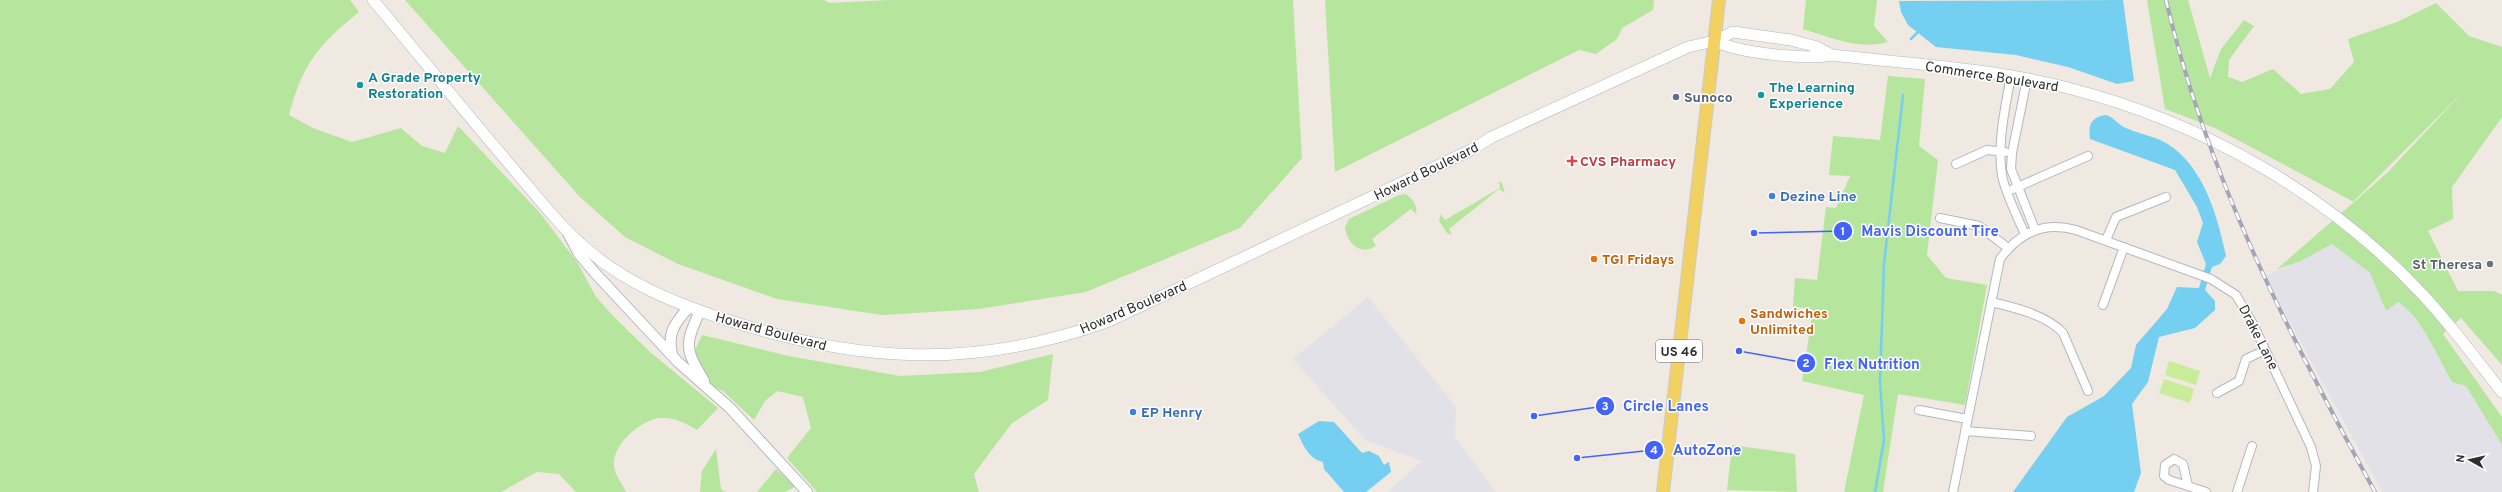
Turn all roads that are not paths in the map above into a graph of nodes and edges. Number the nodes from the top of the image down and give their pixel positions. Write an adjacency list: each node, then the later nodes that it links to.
1 (373, 0): 16 (main road, Howard Boulevard)
2 (1719, 0): 3 (main road, US 46)
3 (1714, 41): 4 (main road, Commerce Boulevard); 4 (main road, Commerce Boulevard); 24 (main road, Howard Boulevard); 38 (main road, US 46)
4 (1832, 55): 5 (main road, Commerce Boulevard)
5 (2011, 76): 6 (main road, Commerce Boulevard); 7 (street)
6 (2027, 79): 8 (street); 29 (main road, Commerce Boulevard)
7 (2001, 151): 8 (street); 10 (street); 12 (street)
8 (2012, 153): 11 (street)
9 (2088, 156): 11 (street)
10 (1956, 164)
11 (2017, 187): 12 (street); 15 (street)
12 (2007, 191): 17 (street)
13 (2166, 197): 18 (street)
14 (1940, 218): 20 (street)
15 (2035, 230): 17 (street, Drake Lane); 18 (street, Drake Lane)
16 (568, 232): 23 (main road, Howard Boulevard); 26 (street)
17 (2025, 234): 20 (street, Drake Lane)
18 (2106, 240): 19 (street, Drake Lane)
19 (2124, 247): 22 (street); 25 (street, Drake Lane)
20 (2008, 248): 21 (street, Drake Lane)
21 (1991, 302): 28 (street); 32 (street, Drake Lane)
22 (2103, 305)
23 (689, 307): 24 (main road, Howard Boulevard); 26 (street)
24 (700, 311): 27 (street)
25 (2265, 350): 30 (street); 42 (street, Drake Lane)
26 (672, 355): 27 (street)
27 (707, 386): 37 (street)
28 (2088, 391)
29 (2502, 392)
30 (2217, 393)
31 (1919, 410): 32 (street)
32 (1966, 419): 33 (street, Drake Lane)
33 (1965, 431): 34 (street); 39 (street, Drake Lane)
34 (2031, 436)
35 (2252, 446): 41 (street)
36 (2188, 486): 40 (street)
37 (807, 492)
38 (1663, 492)
39 (1953, 492)
40 (2206, 492)
41 (2238, 492)
42 (2313, 492)

